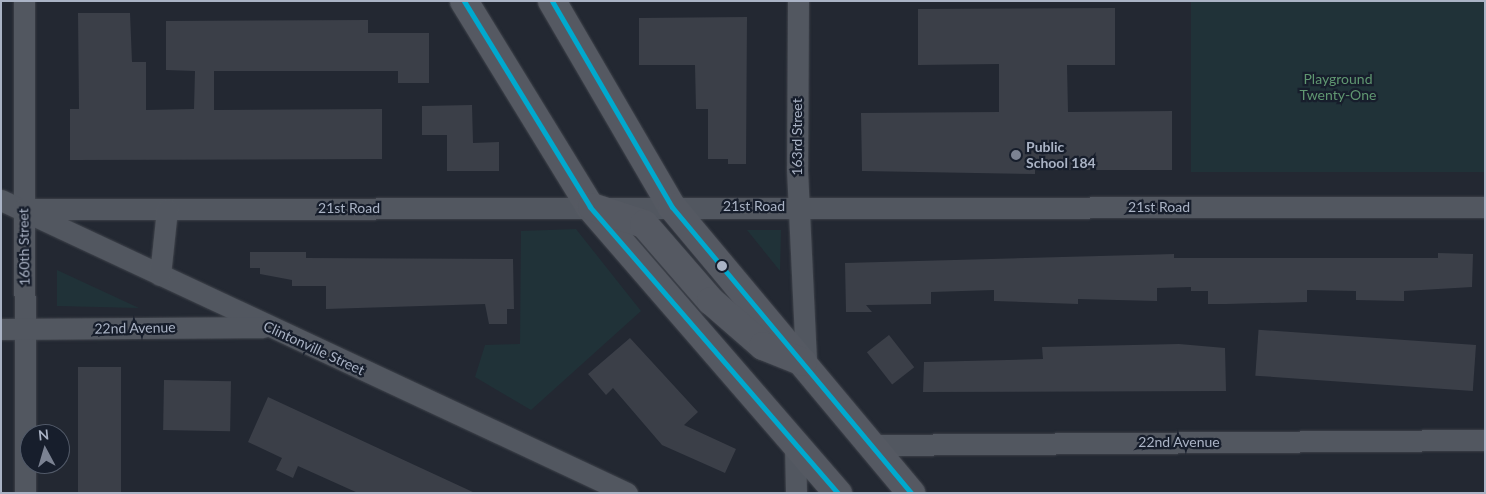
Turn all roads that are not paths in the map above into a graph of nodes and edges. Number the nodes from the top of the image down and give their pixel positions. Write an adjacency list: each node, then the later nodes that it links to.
1 (24, 1): 11 (street, 160th Street)
2 (464, 1): 7 (main road)
3 (552, 1): 8 (main road)
4 (798, 1): 6 (street, 163rd Street)
5 (1, 200): 11 (street, Clintonville Street)
6 (800, 206): 8 (street, 21st Road); 9 (street, 21st Road); 16 (street, 163rd Street)
7 (590, 207): 8 (street, 21st Road); 10 (street, 21st Road); 16 (main road); 18 (main road)
8 (672, 207): 16 (main road)
9 (1485, 208)
10 (167, 209): 11 (street, 21st Road); 12 (street)
11 (23, 210): 12 (street, Clintonville Street); 15 (street, 160th Street)
12 (160, 275): 13 (street, Clintonville Street)
13 (268, 327): 15 (street, 22nd Avenue); 21 (street, Clintonville Street)
14 (1, 329): 15 (street, 22nd Avenue)
15 (25, 329): 20 (street, 160th Street)
16 (806, 362): 19 (main road)
17 (1485, 440): 19 (street, 22nd Avenue)
18 (795, 444): 22 (street); 23 (main road)
19 (874, 445): 24 (main road)
20 (25, 493)
21 (628, 493)
22 (796, 493)
23 (838, 493)
24 (911, 493)

